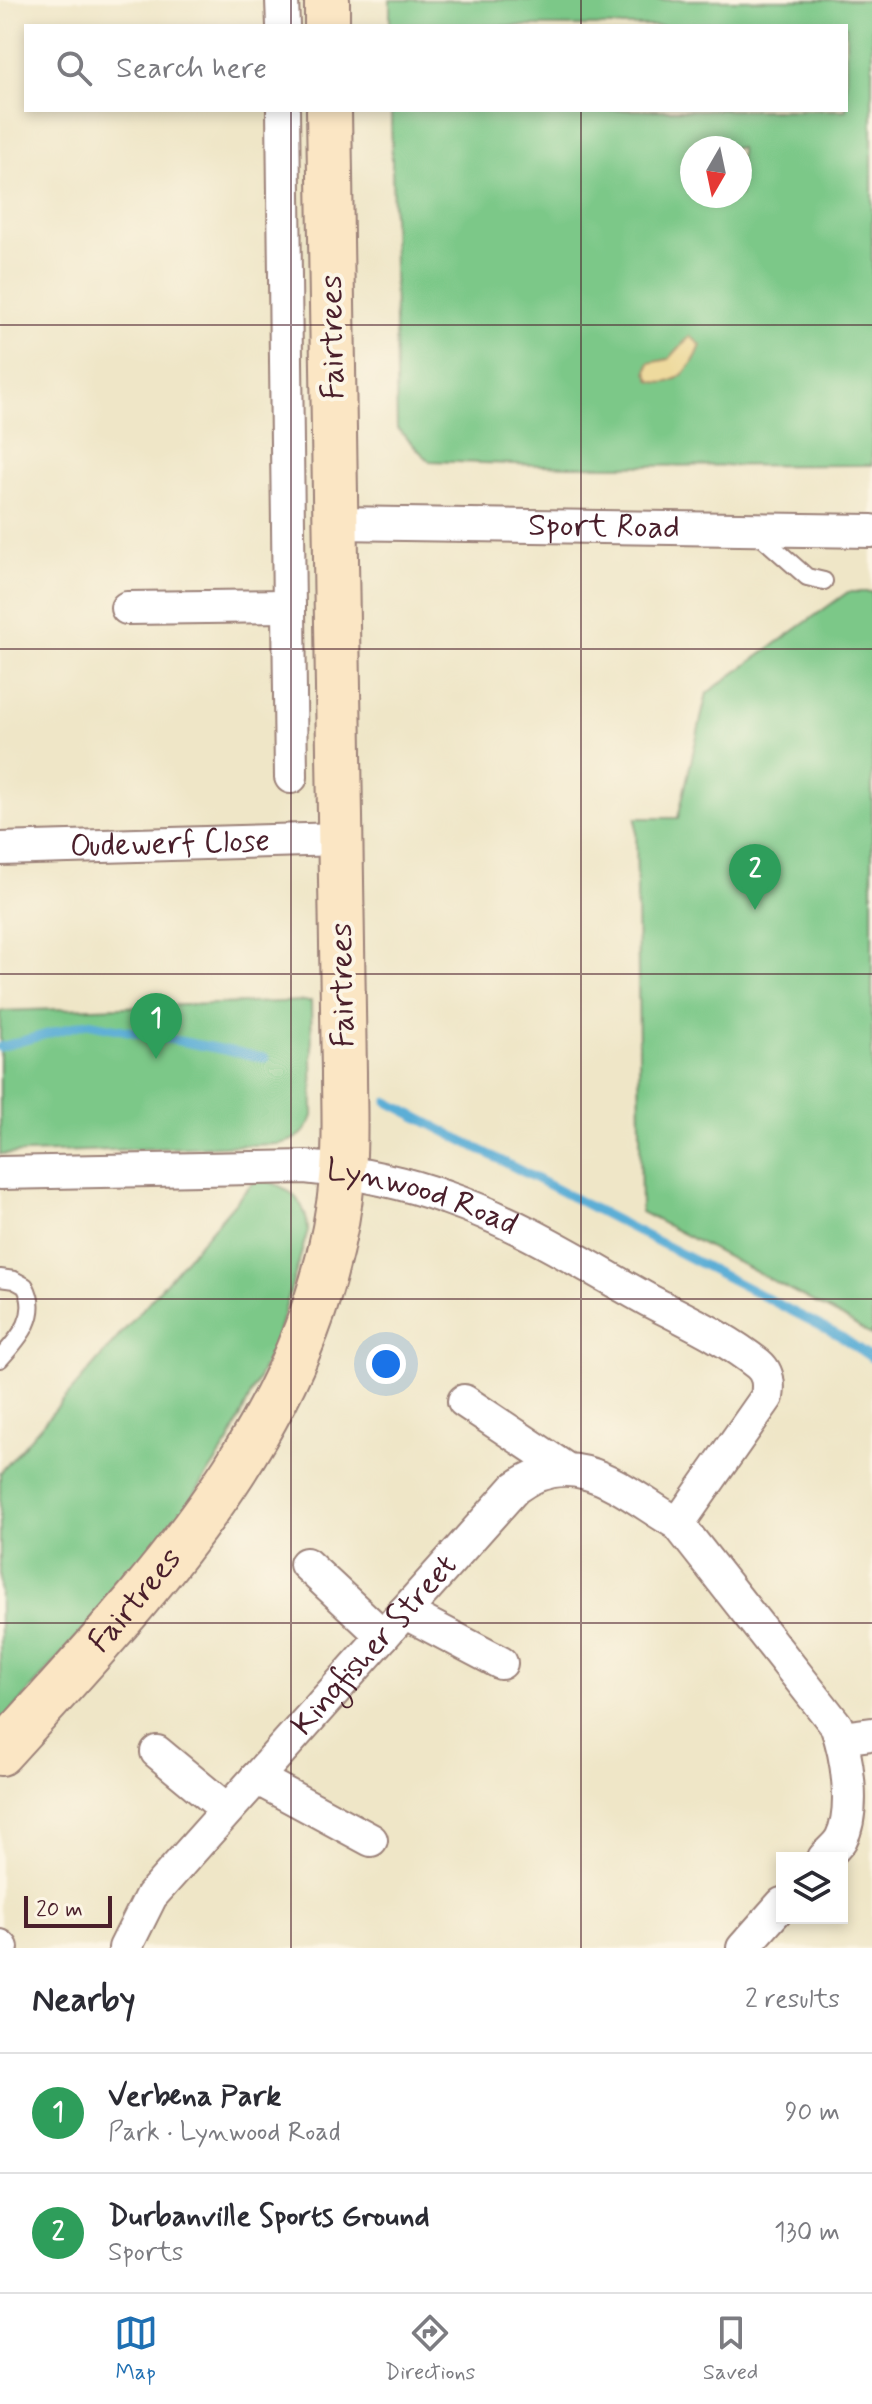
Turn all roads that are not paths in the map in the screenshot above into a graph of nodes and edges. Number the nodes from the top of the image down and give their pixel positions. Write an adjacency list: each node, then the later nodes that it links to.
1 (282, 0): 3 (street)
2 (327, 0): 4 (main road)
3 (283, 24)
4 (327, 24)
5 (329, 119): 6 (street); 7 (main road, Fairtrees)
6 (284, 120): 11 (street)
7 (338, 523): 8 (street, Sport Road); 14 (main road, Fairtrees)
8 (755, 531): 9 (street, Sport Road); 10 (lane)
9 (872, 531)
10 (824, 581)
11 (289, 606): 12 (street); 13 (street)
12 (127, 608)
13 (291, 777)
14 (340, 839): 15 (street, Oudewerf Close); 16 (main road, Fairtrees)
15 (0, 849)
16 (343, 1171): 17 (street, Lynwood Road); 22 (street, Lynwood Road); 29 (main road, Fairtrees)
17 (0, 1173)
18 (0, 1278): 19 (lane)
19 (0, 1359)
20 (464, 1401): 21 (street)
21 (563, 1467): 22 (street); 24 (street, Kingfisher Street)
22 (678, 1524): 27 (street)
23 (306, 1564): 25 (street)
24 (404, 1612): 25 (street, Kingfisher Street); 26 (street)
25 (383, 1636): 30 (street, Kingfisher Street)
26 (501, 1663)
27 (856, 1736): 33 (street)
28 (157, 1752): 31 (street)
29 (0, 1753)
30 (256, 1778): 31 (street, Kingfisher Street); 32 (street)
31 (227, 1810): 35 (street, Kingfisher Street)
32 (371, 1840)
33 (829, 1852)
34 (776, 1911): 36 (street)
35 (125, 1948)
36 (743, 1948)

